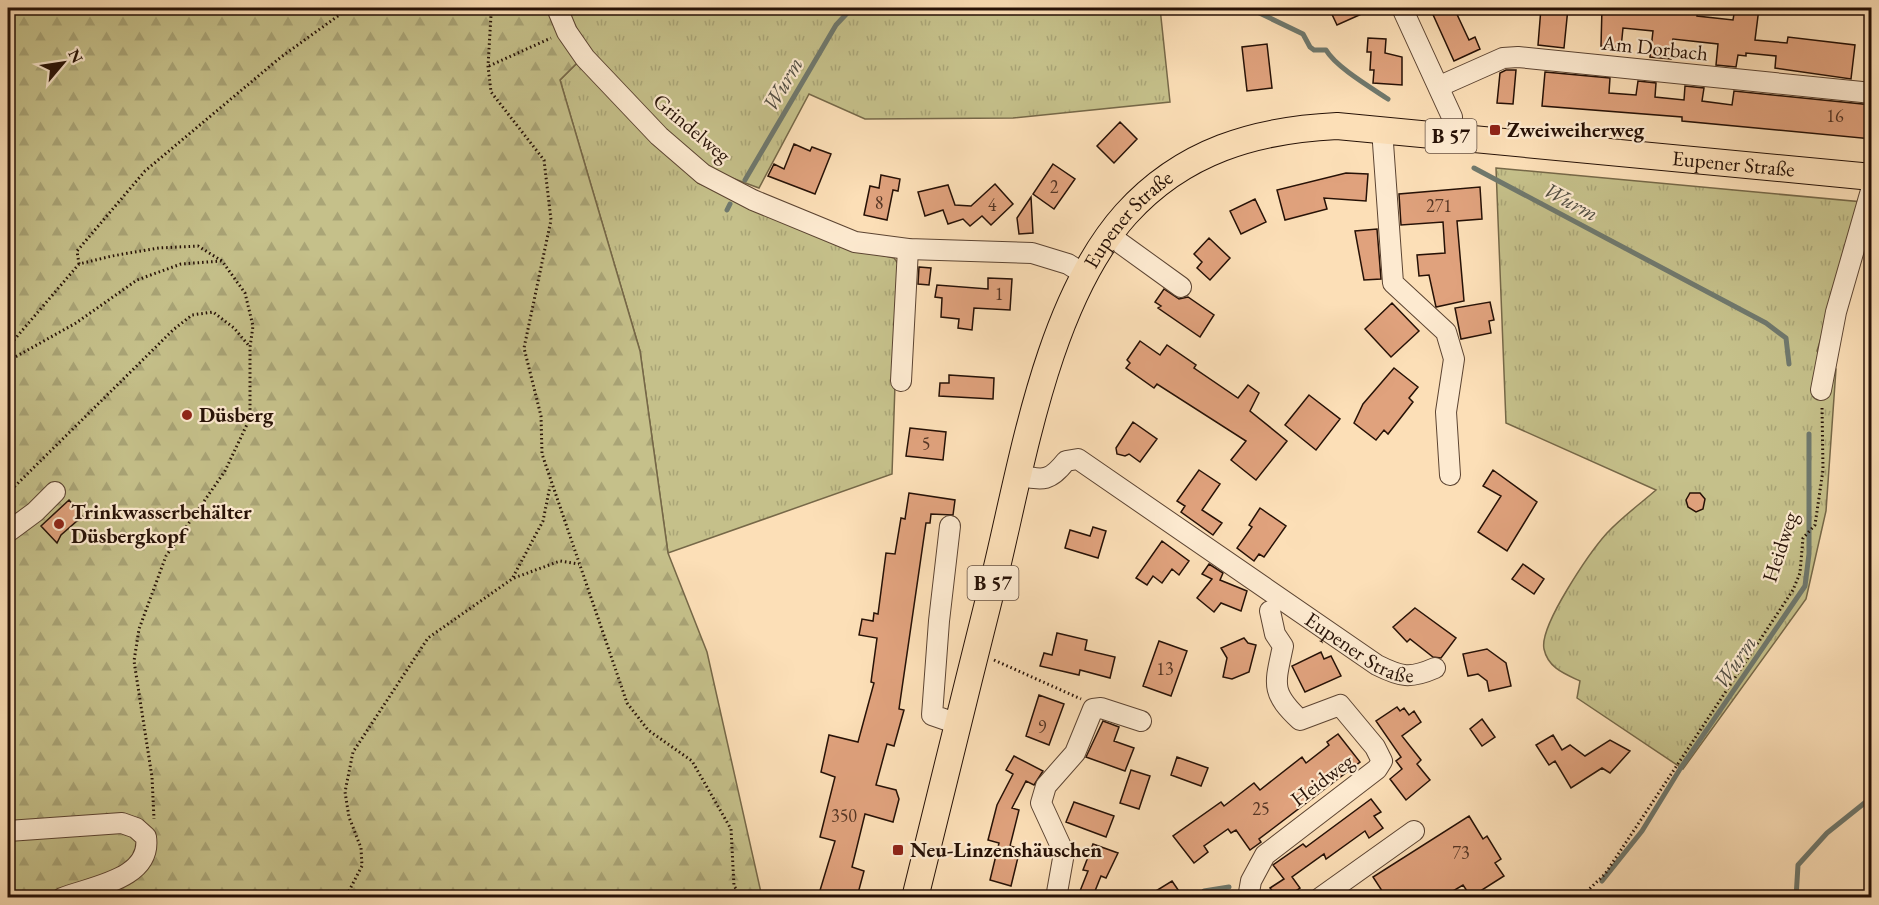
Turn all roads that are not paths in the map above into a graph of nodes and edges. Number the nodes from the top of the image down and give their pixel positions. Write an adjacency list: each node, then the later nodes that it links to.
1 (557, 8): 10 (street, Grindelweg)
2 (1402, 8): 3 (street)
3 (1440, 86): 4 (street, Am Dorbach); 6 (street)
4 (1872, 93)
5 (1382, 129): 6 (main road, Eupener Straße / B 57); 9 (main road, Eupener Straße / B 57); 16 (street)
6 (1451, 136): 7 (main road, Eupener Straße / B 57)
7 (1872, 177)
8 (1872, 187): 14 (street)
9 (1109, 235): 11 (main road, Eupener Straße / B 57); 12 (street)
10 (908, 249): 11 (street, Grindelweg); 13 (street)
11 (1084, 273): 15 (main road, Eupener Straße / B 57)
12 (1181, 288)
13 (902, 381)
14 (1821, 390)
15 (1019, 475): 21 (street, Eupener Straße); 23 (main road, Eupener Straße / B 57)
16 (1450, 476)
17 (55, 492): 19 (street)
18 (950, 526): 23 (street)
19 (8, 532)
20 (1270, 611): 29 (street, Heidweg)
21 (1435, 668)
22 (1141, 721): 28 (street)
23 (957, 724): 27 (main road, Eupener Straße / B 57)
24 (8, 831): 26 (street)
25 (1414, 831): 30 (street)
26 (62, 897)
27 (915, 897)
28 (1056, 897)
29 (1248, 897)
30 (1320, 897)

